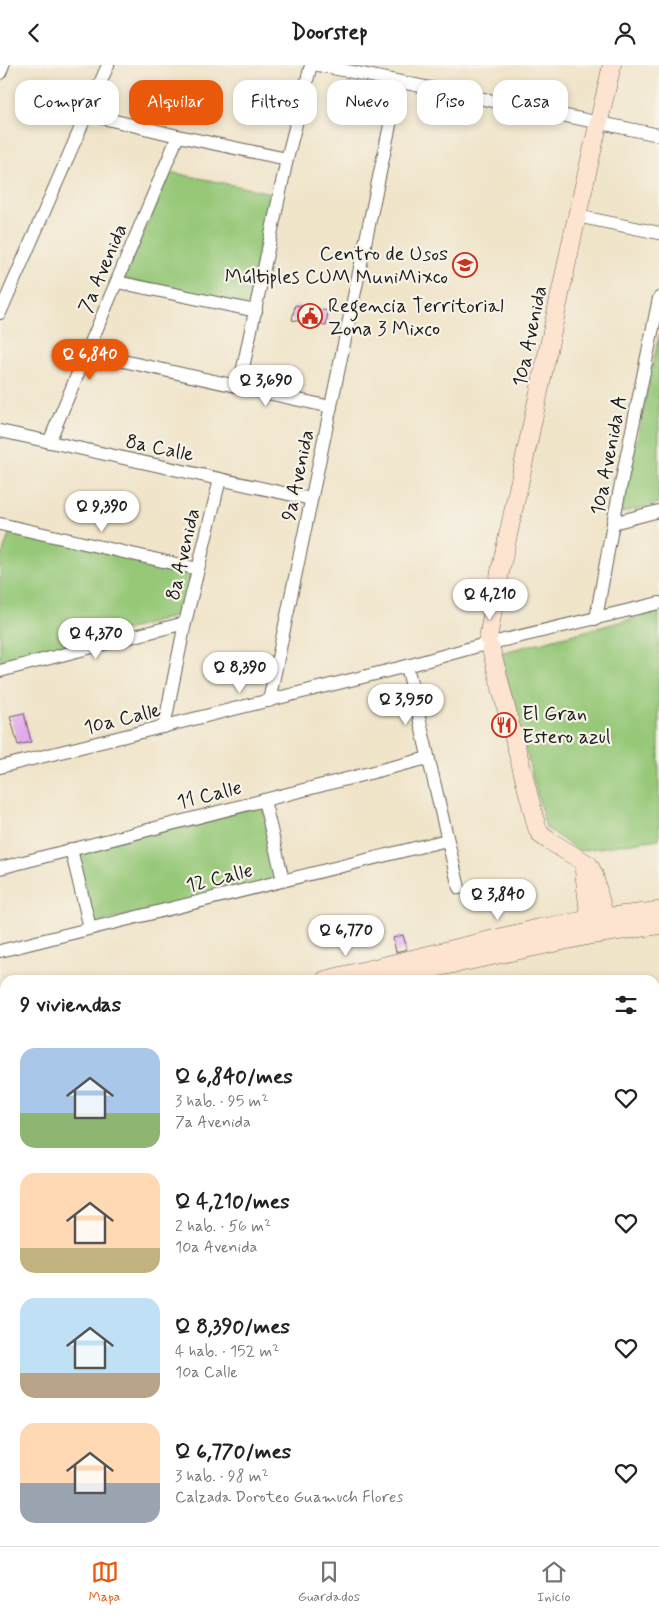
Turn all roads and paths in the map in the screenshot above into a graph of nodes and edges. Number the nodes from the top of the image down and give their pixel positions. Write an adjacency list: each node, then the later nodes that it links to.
1 (108, 65): 5 (street)
2 (311, 65): 14 (street)
3 (318, 65): 6 (street)
4 (612, 65): 9 (street, 10a Avenida)
5 (101, 80)
6 (389, 80)
7 (407, 84): 9 (street)
8 (119, 122): 13 (street)
9 (598, 122): 12 (street); 15 (street, 10a Avenida)
10 (81, 125): 20 (street)
11 (390, 125): 24 (street, 9a Avenida)
12 (659, 135)
13 (178, 136): 14 (street); 17 (street, 7a Avenida)
14 (287, 159): 19 (street)
15 (577, 217): 16 (street); 36 (street, 10a Avenida)
16 (659, 233)
17 (117, 282): 19 (street); 22 (street, 7a Avenida)
18 (659, 298): 21 (street, 10a Avenida A)
19 (256, 311): 23 (street)
20 (0, 313)
21 (657, 316): 30 (street, 10a Avenida A)
22 (87, 353): 23 (street); 26 (street, 7a Avenida)
23 (239, 387): 24 (street)
24 (330, 407): 28 (street, 9a Avenida)
25 (0, 431): 26 (street, 8a Calle)
26 (49, 442): 27 (street, 8a Calle)
27 (220, 479): 28 (street, 8a Calle); 32 (street, 8a Avenida)
28 (311, 499): 39 (street, 9a Avenida)
29 (659, 511): 30 (street)
30 (613, 523): 34 (street, 10a Avenida A)
31 (1, 528): 32 (street)
32 (198, 569): 35 (street, 8a Avenida)
33 (659, 603): 34 (street, 10a Calle)
34 (596, 619): 36 (street, 10a Calle)
35 (185, 623): 38 (street); 40 (street, 8a Avenida)
36 (491, 642): 37 (street, 10a Calle); 51 (street, 10a Avenida)
37 (406, 667): 39 (street, 10a Calle); 41 (street)
38 (0, 671)
39 (269, 701): 40 (street, 10a Calle)
40 (164, 727): 42 (street, 10a Calle)
41 (428, 757): 43 (street, 11 Calle); 44 (street)
42 (0, 767)
43 (264, 800): 45 (street, 11 Calle); 47 (street)
44 (447, 839): 47 (street, 12 Calle); 48 (street)
45 (71, 849): 46 (street, 11 Calle); 52 (street)
46 (0, 868)
47 (283, 880): 52 (street, 12 Calle)
48 (459, 888)
49 (659, 911): 51 (street)
50 (659, 925): 51 (street)
51 (599, 926): 54 (street)
52 (90, 928): 53 (street, 12 Calle)
53 (0, 951)
54 (415, 970): 55 (street); 56 (street)
55 (370, 975)
56 (396, 975)

